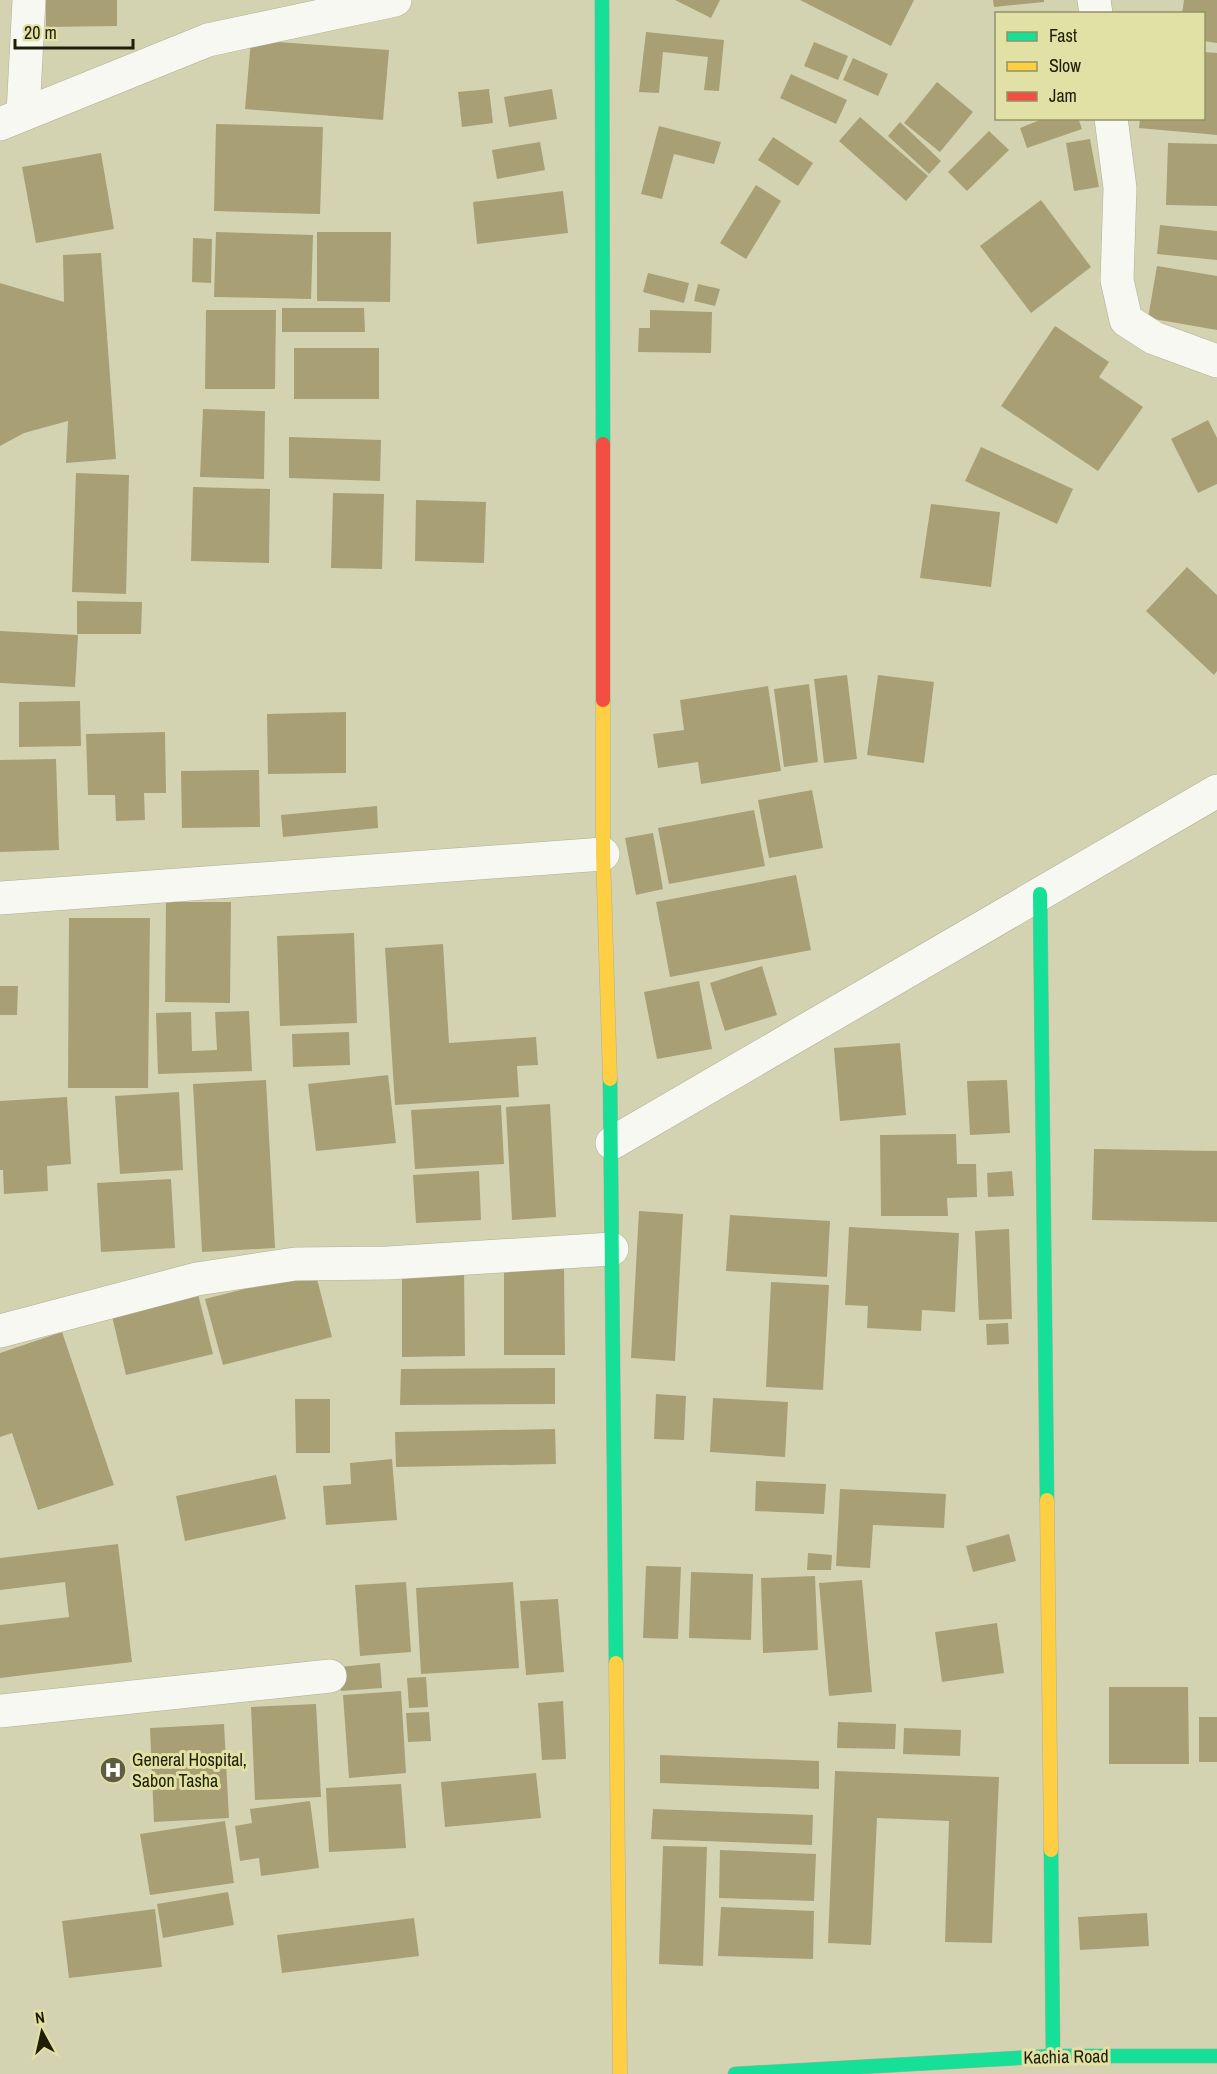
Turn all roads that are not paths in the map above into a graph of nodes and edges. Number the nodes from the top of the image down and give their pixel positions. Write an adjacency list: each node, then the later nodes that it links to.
1 (29, 0): 4 (street)
2 (395, 0): 4 (street)
3 (602, 0): 8 (main road)
4 (11, 119)
5 (1111, 120): 6 (street)
6 (1217, 361)
7 (1217, 791): 9 (street)
8 (603, 854): 10 (street); 11 (main road)
9 (1040, 894): 11 (street); 16 (main road)
10 (0, 898)
11 (612, 1143): 12 (main road)
12 (612, 1249): 13 (street); 18 (main road)
13 (0, 1331)
14 (330, 1676): 15 (street)
15 (0, 1711)
16 (1053, 2056): 17 (main road, Kachia Road); 19 (main road, Kachia Road)
17 (1217, 2056)
18 (620, 2074)
19 (735, 2074)

